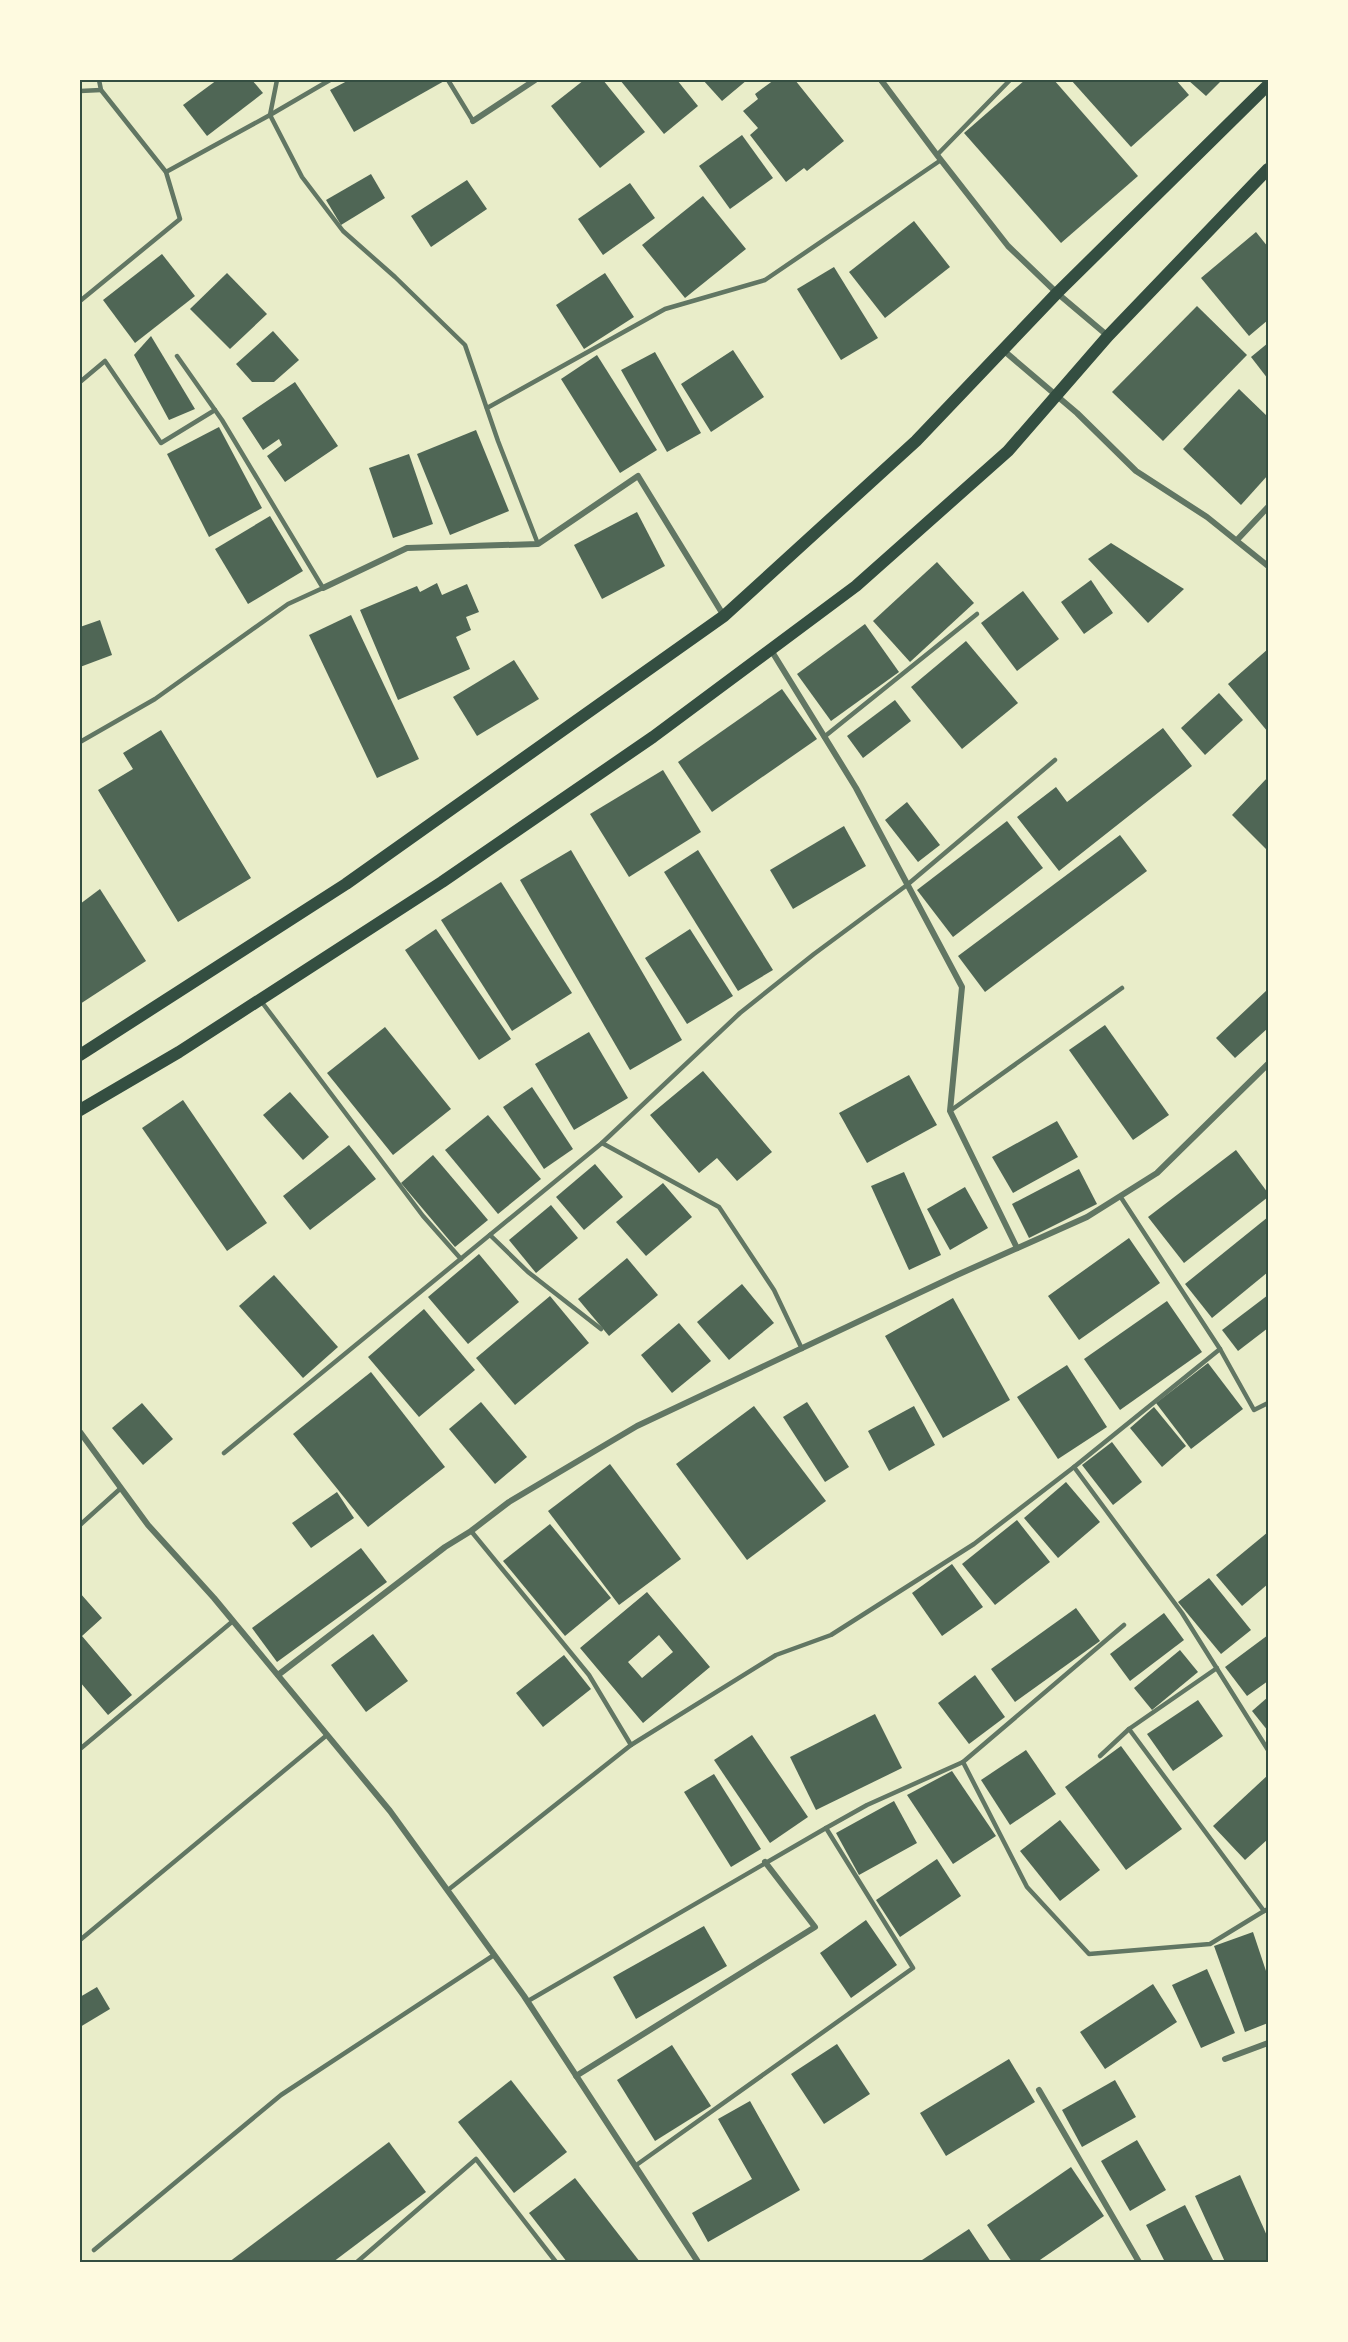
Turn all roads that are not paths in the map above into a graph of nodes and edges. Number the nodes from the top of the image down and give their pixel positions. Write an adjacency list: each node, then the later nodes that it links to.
1 (99, 80): 9 (lane)
2 (277, 80): 11 (lane)
3 (330, 80): 11 (lane)
4 (448, 80): 12 (lane)
5 (535, 80): 12 (street)
6 (881, 80): 13 (street)
7 (1010, 80): 13 (lane)
8 (1269, 85): 16 (main road)
9 (101, 90): 10 (lane); 15 (lane)
10 (80, 91)
11 (270, 115): 15 (lane); 23 (lane)
12 (473, 121)
13 (939, 158): 16 (street); 23 (lane)
14 (1269, 169): 18 (main road)
15 (166, 172): 17 (lane)
16 (1057, 293): 18 (street); 19 (main road)
17 (80, 301)
18 (1108, 336): 22 (main road)
19 (1003, 350): 22 (street); 31 (main road)
20 (177, 356): 24 (lane)
21 (80, 382): 24 (lane)
22 (1056, 395): 26 (street); 32 (main road)
23 (487, 408): 27 (lane)
24 (215, 410): 29 (lane)
25 (1269, 507): 26 (street)
26 (1237, 540): 28 (street)
27 (538, 544): 29 (street); 31 (street)
28 (1269, 566)
29 (323, 588): 34 (lane)
30 (977, 614): 33 (lane)
31 (724, 616): 39 (main road)
32 (771, 650): 33 (street); 38 (main road)
33 (824, 737): 36 (street)
34 (80, 742)
35 (1054, 760): 36 (lane)
36 (907, 885): 42 (street); 43 (lane)
37 (1122, 988): 42 (lane)
38 (261, 1000): 41 (main road); 47 (lane)
39 (80, 1055)
40 (1269, 1064): 44 (street)
41 (80, 1110)
42 (950, 1111): 46 (street)
43 (602, 1143): 45 (lane); 49 (lane)
44 (1120, 1196): 46 (street); 50 (lane)
45 (490, 1235): 47 (lane); 48 (lane)
46 (1017, 1248): 49 (street)
47 (462, 1259): 53 (lane)
48 (601, 1329)
49 (802, 1349): 57 (street)
50 (1220, 1349): 51 (lane); 54 (lane)
51 (1269, 1403)
52 (80, 1432): 55 (street)
53 (224, 1453)
54 (1074, 1467): 60 (lane); 64 (lane)
55 (121, 1488): 56 (lane); 58 (street)
56 (80, 1525)
57 (471, 1531): 61 (street); 64 (lane)
58 (233, 1621): 61 (street); 65 (lane)
59 (1124, 1625): 68 (lane)
60 (1217, 1668): 62 (lane); 66 (lane)
61 (278, 1675): 63 (street)
62 (1129, 1729): 67 (lane); 72 (lane)
63 (327, 1735): 71 (street); 73 (lane)
64 (631, 1745): 71 (lane)
65 (80, 1749)
66 (1269, 1750)
67 (1100, 1756)
68 (963, 1762): 69 (lane); 72 (lane)
69 (826, 1828): 70 (lane); 80 (lane)
70 (765, 1862): 75 (lane); 78 (street)
71 (448, 1890): 74 (street)
72 (1266, 1910)
73 (80, 1940)
74 (494, 1955): 75 (street); 81 (lane)
75 (528, 2001): 78 (street)
76 (1269, 2043): 77 (street)
77 (1225, 2059)
78 (576, 2076): 80 (street)
79 (1039, 2090): 85 (street)
80 (635, 2166): 84 (street)
81 (94, 2250)
82 (357, 2262): 83 (lane)
83 (556, 2262)
84 (698, 2262)
85 (1139, 2262)

